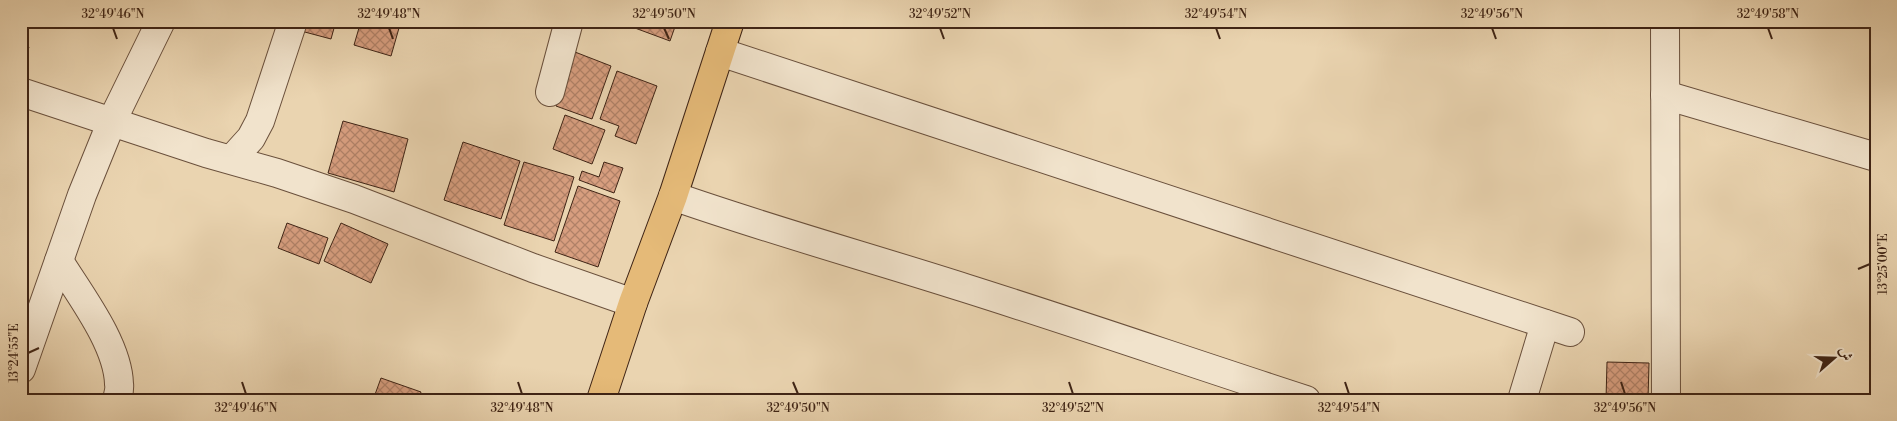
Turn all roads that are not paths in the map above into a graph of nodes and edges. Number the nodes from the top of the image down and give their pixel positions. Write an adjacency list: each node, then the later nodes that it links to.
1 (161, 21): 10 (street)
2 (293, 21): 12 (street)
3 (569, 21): 8 (street)
4 (730, 21): 6 (main road)
5 (1665, 21): 9 (street)
6 (720, 52): 13 (main road); 20 (street)
7 (21, 92): 10 (street)
8 (550, 92)
9 (1665, 94): 11 (street); 21 (street)
10 (112, 121): 12 (street); 14 (street)
11 (1876, 157)
12 (232, 159): 15 (street)
13 (674, 196): 15 (main road); 19 (street)
14 (59, 261): 16 (street); 17 (street)
15 (633, 303): 18 (main road)
16 (21, 369)
17 (117, 400)
18 (601, 400)
19 (1306, 400)
20 (1522, 400)
21 (1666, 400)

